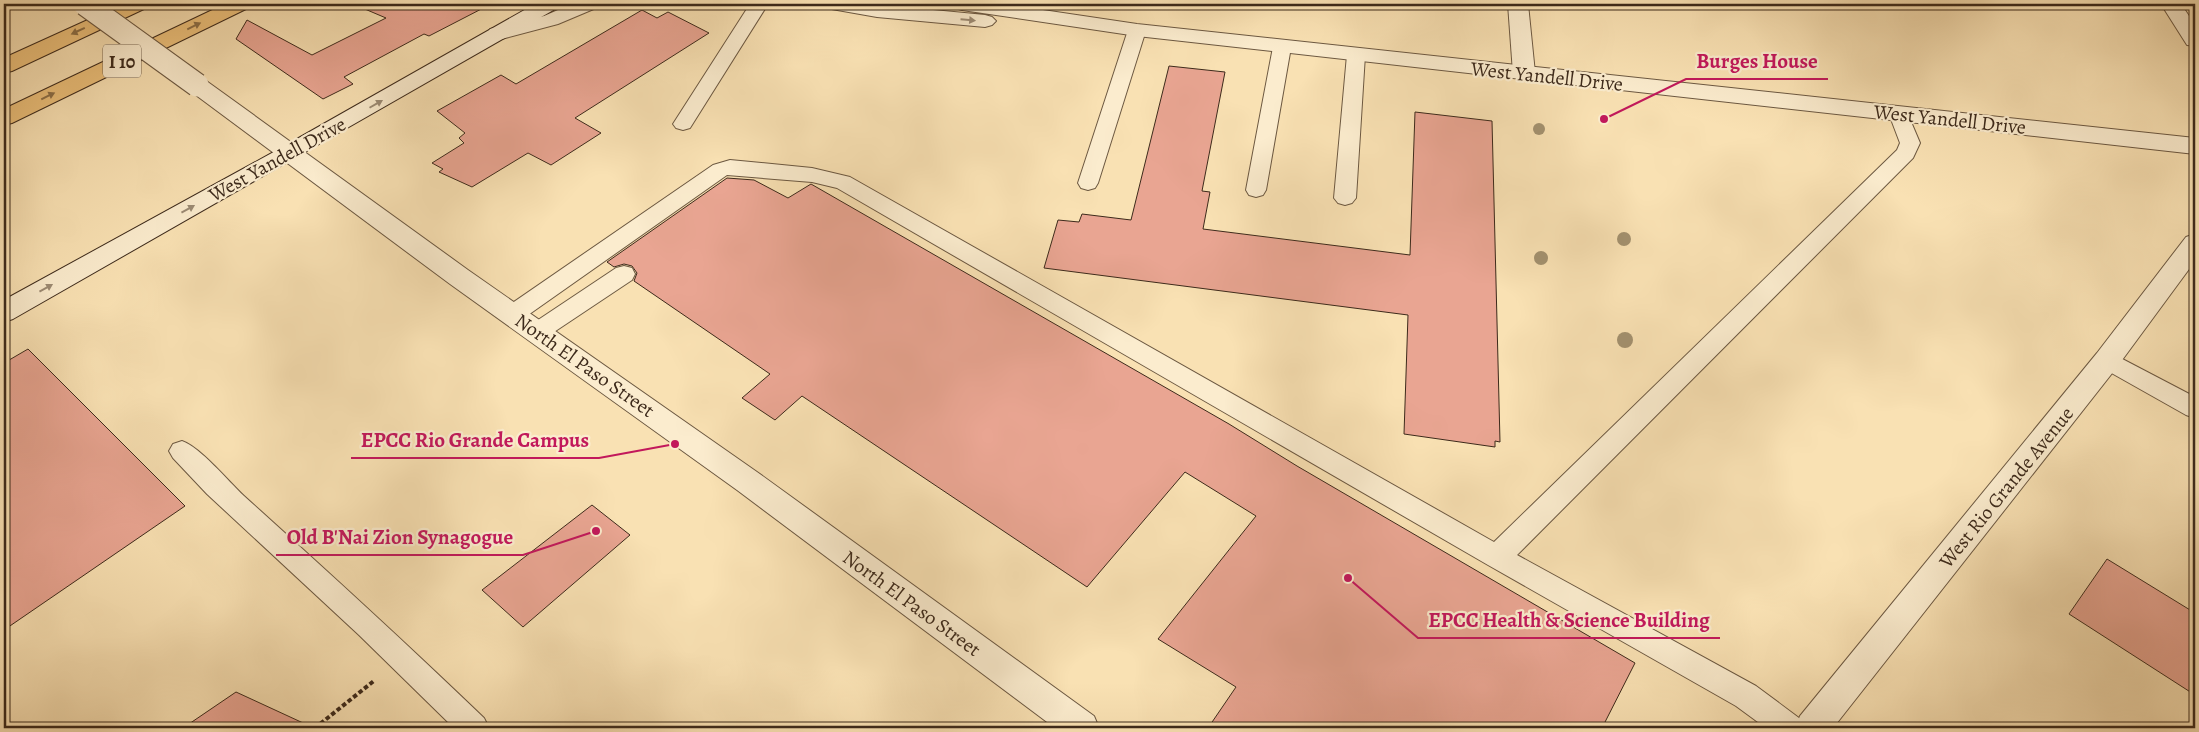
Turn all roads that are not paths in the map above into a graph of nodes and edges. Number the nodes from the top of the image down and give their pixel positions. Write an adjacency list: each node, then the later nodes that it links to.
1 (86, 4): 23 (street, North El Paso Street, bridge)
2 (139, 4): 17 (highway, I 10, one-way to 17)
3 (241, 4): 20 (highway, I 10, one-way to 3)
4 (550, 4): 13 (street, West Yandell Drive)
5 (589, 4): 13 (street)
6 (759, 4): 21 (lane)
7 (833, 4): 11 (street, West Yandell Drive, one-way to 11)
8 (962, 4): 11 (street, West Yandell Drive)
9 (1518, 4): 18 (street)
10 (2171, 4): 14 (street)
11 (1078, 23): 12 (street, West Yandell Drive)
12 (1137, 30): 15 (street, West Yandell Drive); 24 (lane)
13 (498, 34): 23 (street, West Yandell Drive, one-way to 13)
14 (2195, 40)
15 (1282, 47): 16 (street, West Yandell Drive); 25 (lane)
16 (1356, 55): 18 (street, West Yandell Drive); 26 (lane)
17 (4, 66)
18 (1524, 73): 19 (street, West Yandell Drive)
19 (1898, 114): 22 (street, West Yandell Drive); 35 (lane)
20 (4, 118)
21 (683, 124)
22 (2195, 146)
23 (289, 153): 29 (street, West Yandell Drive, one-way to 23); 30 (street, North El Paso Street)
24 (1088, 182)
25 (1256, 190)
26 (1345, 198)
27 (2195, 243): 32 (street, West Rio Grande Avenue)
28 (624, 274): 31 (lane)
29 (4, 312)
30 (513, 314): 31 (street, North El Paso Street); 35 (lane)
31 (538, 332): 37 (street, North El Paso Street)
32 (2107, 360): 33 (lane); 39 (street, West Rio Grande Avenue)
33 (2195, 408)
34 (182, 451): 36 (lane)
35 (1497, 557): 38 (lane)
36 (474, 728)
37 (1082, 728)
38 (1789, 728)
39 (1812, 728)

